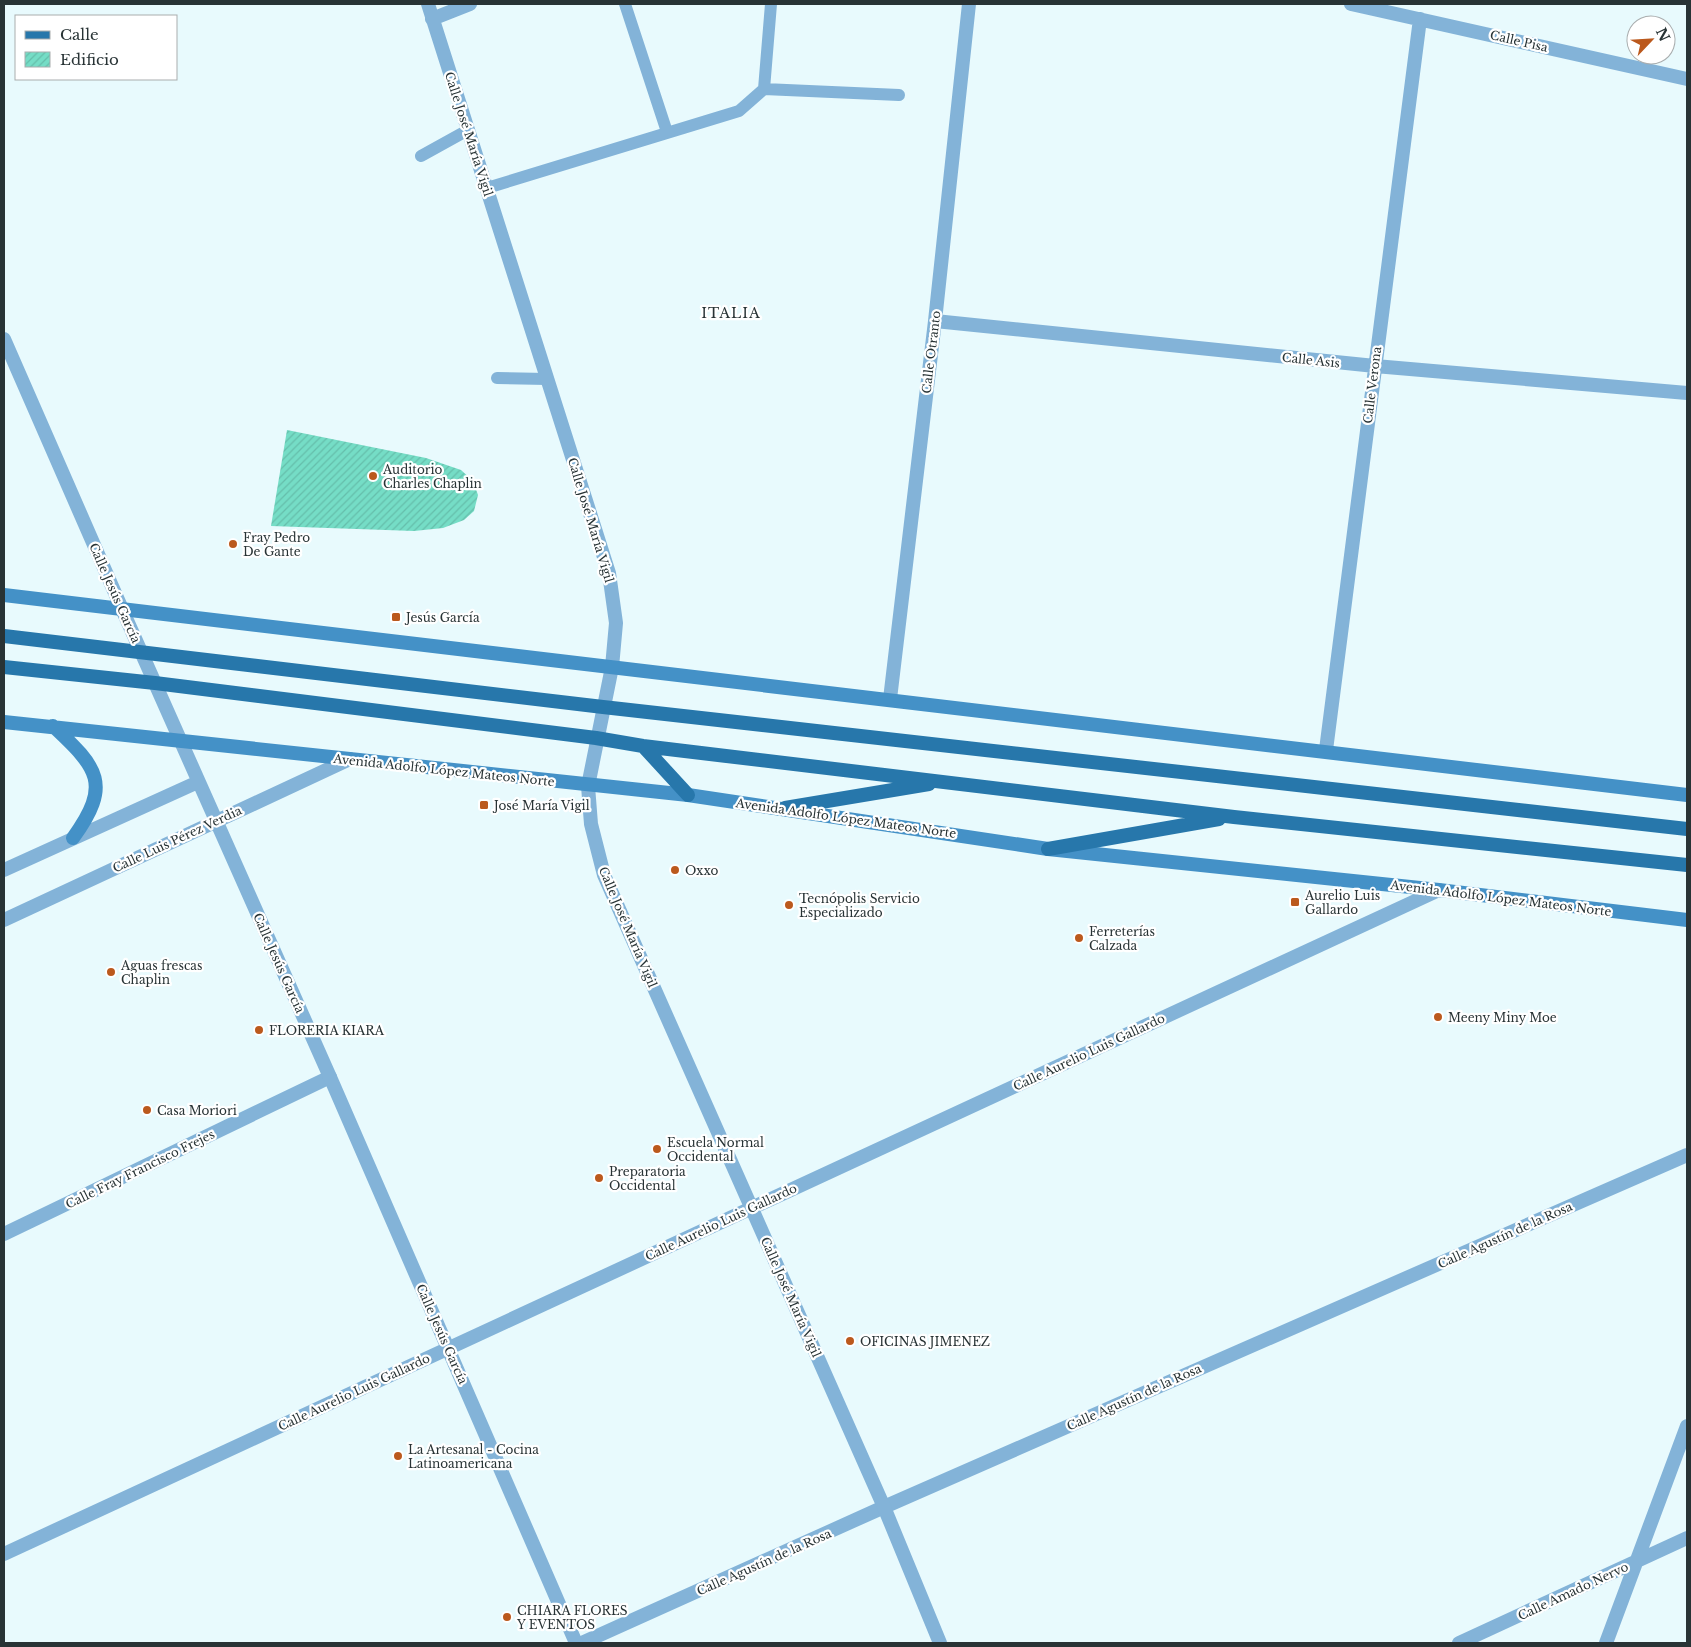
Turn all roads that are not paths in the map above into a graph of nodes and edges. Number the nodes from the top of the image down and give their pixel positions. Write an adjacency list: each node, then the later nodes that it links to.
1 (428, 4): 7 (street, Calle José María Vigil)
2 (470, 4): 7 (street)
3 (624, 4): 13 (lane)
4 (771, 4): 10 (lane)
5 (969, 4): 16 (street, Calle Otranto)
6 (1352, 4): 8 (street, Calle Pisa)
7 (432, 19): 12 (street, Calle José María Vigil)
8 (1420, 19): 9 (street, Calle Pisa); 18 (street, Calle Verona)
9 (1687, 79)
10 (764, 89): 11 (lane); 13 (lane)
11 (899, 95)
12 (468, 130): 14 (lane); 15 (street, Calle José María Vigil)
13 (667, 132): 15 (lane)
14 (421, 156)
15 (486, 188): 20 (street, Calle José María Vigil)
16 (935, 321): 18 (street, Calle Asis); 29 (street, Calle Otranto)
17 (4, 339): 23 (street, Calle Jesús García)
18 (1375, 366): 21 (street, Calle Asis); 36 (street, Calle Verona)
19 (497, 378): 20 (lane)
20 (547, 379): 26 (street, Calle José María Vigil)
21 (1687, 393)
22 (4, 595): 23 (main road)
23 (122, 609): 25 (street, Calle Jesús García); 26 (main road)
24 (4, 636): 25 (main road)
25 (141, 652): 28 (street, Calle Jesús García); 30 (main road)
26 (612, 666): 29 (main road); 30 (street, Calle José María Vigil)
27 (4, 667): 28 (main road)
28 (155, 683): 33 (main road); 34 (street, Calle Jesús García)
29 (890, 699): 36 (main road)
30 (603, 707): 33 (street, Calle José María Vigil); 46 (main road)
31 (4, 722): 32 (main road, Avenida Adolfo López Mateos Norte)
32 (53, 726): 34 (main road, Avenida Adolfo López Mateos Norte); 47 (main road)
33 (596, 738): 35 (main road); 40 (street, Calle José María Vigil)
34 (181, 741): 37 (main road, Avenida Adolfo López Mateos Norte); 39 (street, Calle Jesús García)
35 (643, 746): 38 (main road); 41 (main road)
36 (1326, 750): 42 (main road)
37 (350, 759): 40 (main road, Avenida Adolfo López Mateos Norte); 45 (street, Calle Luis Pérez Verdia)
38 (945, 781): 43 (main road); 44 (main road)
39 (198, 782): 45 (street, Calle Jesús García); 47 (street)
40 (588, 786): 41 (main road, Avenida Adolfo López Mateos Norte); 56 (street, Calle José María Vigil)
41 (688, 795): 43 (main road, Avenida Adolfo López Mateos Norte)
42 (1687, 795)
43 (785, 808): 48 (main road, Avenida Adolfo López Mateos Norte)
44 (1234, 816): 48 (main road); 49 (main road)
45 (216, 821): 52 (street, Calle Luis Pérez Verdia); 54 (street, Calle Jesús García)
46 (1687, 829)
47 (73, 838): 50 (street)
48 (1048, 849): 51 (main road, Avenida Adolfo López Mateos Norte)
49 (1687, 865)
50 (4, 870)
51 (1439, 890): 53 (main road, Avenida Adolfo López Mateos Norte); 56 (street, Calle Aurelio Luis Gallardo)
52 (4, 920)
53 (1687, 920)
54 (330, 1077): 57 (street, Calle Fray Francisco Frejes); 58 (street, Calle Jesús García)
55 (1687, 1155): 60 (street, Calle Agustín de la Rosa)
56 (752, 1208): 58 (street, Calle Aurelio Luis Gallardo); 60 (street, Calle José María Vigil)
57 (4, 1234)
58 (448, 1348): 62 (street, Calle Aurelio Luis Gallardo); 64 (street, Calle Jesús García)
59 (1687, 1426): 63 (street)
60 (884, 1507): 65 (street, Calle Agustín de la Rosa); 66 (street, Calle José María Vigil)
61 (1687, 1538): 63 (street, Calle Amado Nervo)
62 (4, 1554)
63 (1638, 1561): 67 (street, Calle Amado Nervo); 68 (street)
64 (576, 1643)
65 (582, 1643)
66 (940, 1643)
67 (1459, 1643)
68 (1606, 1643)

